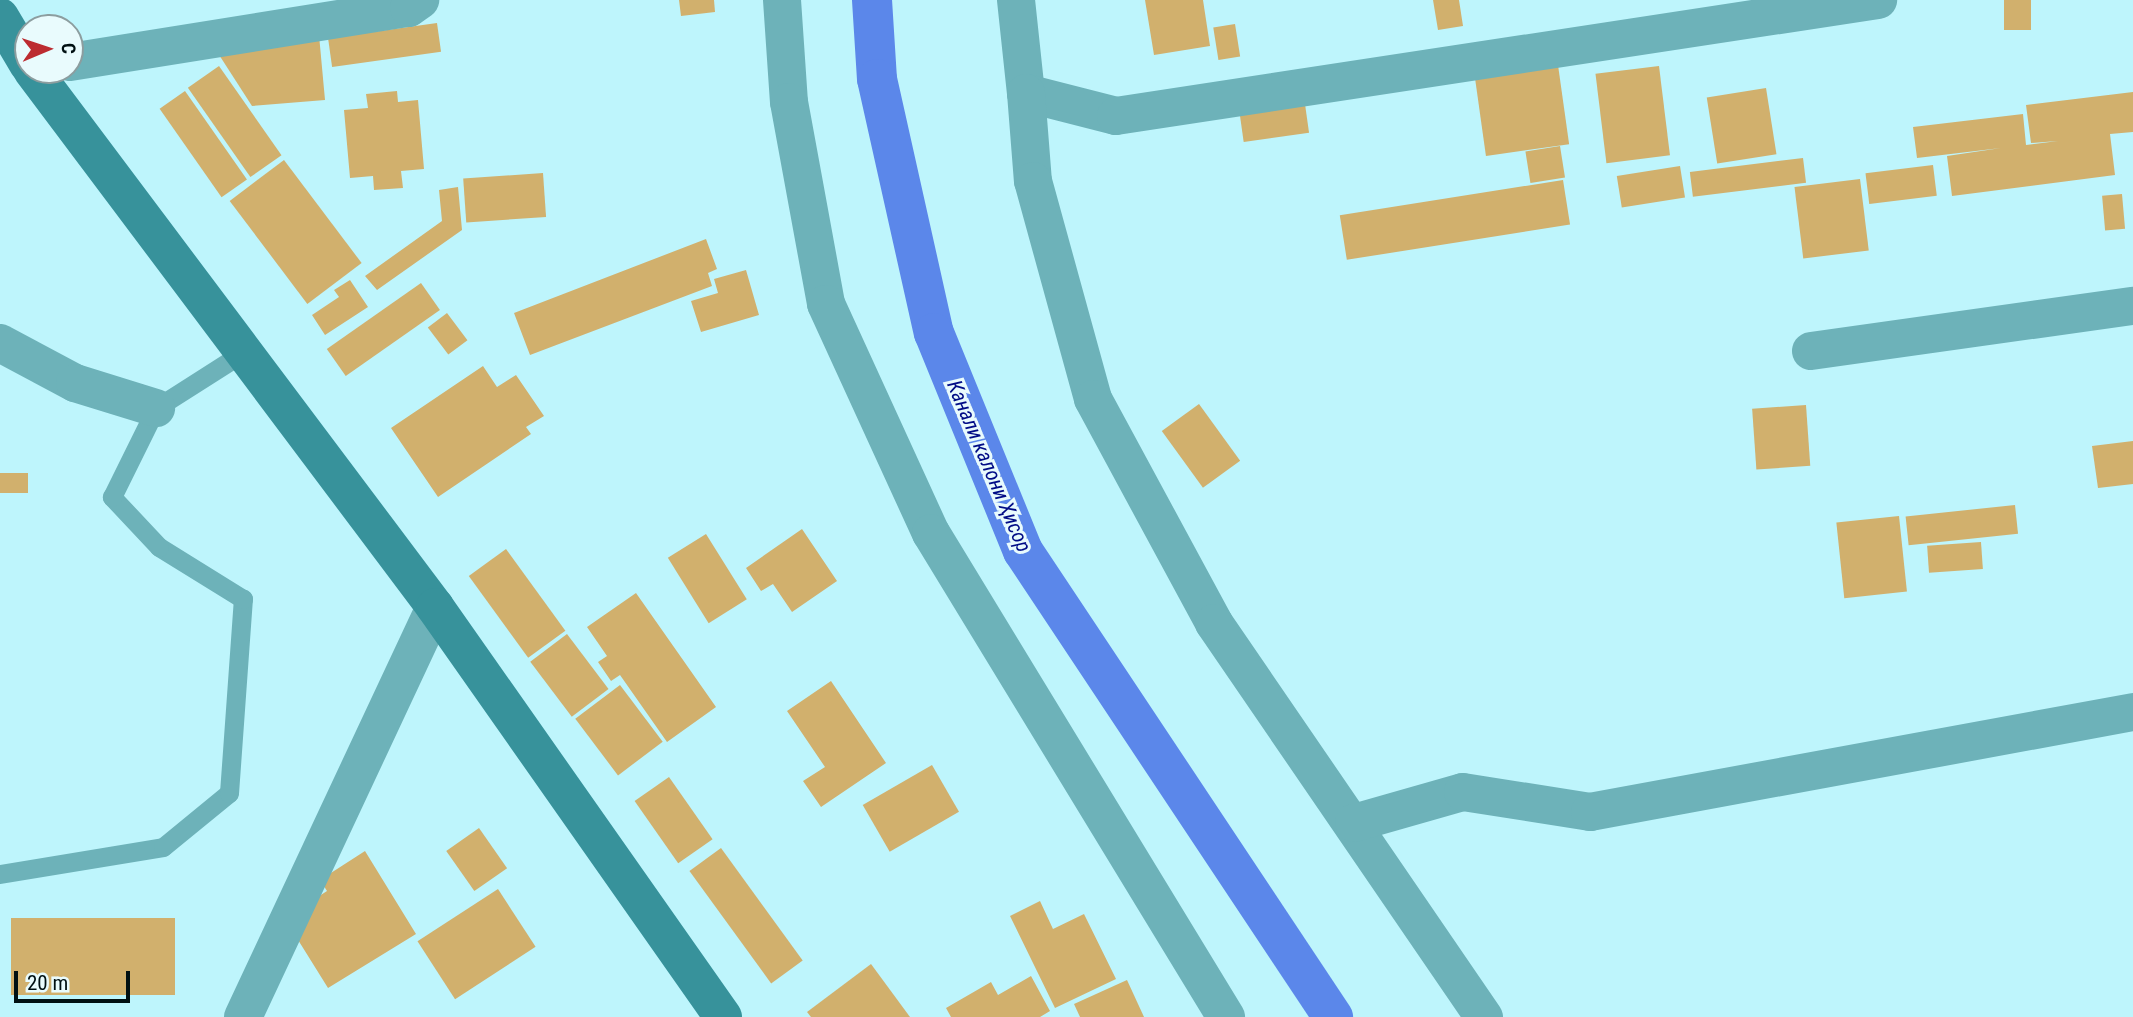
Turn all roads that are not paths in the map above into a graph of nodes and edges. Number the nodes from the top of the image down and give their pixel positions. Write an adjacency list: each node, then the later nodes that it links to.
1 (420, 0): 7 (street)
2 (782, 0): 21 (street)
3 (1016, 0): 9 (street)
4 (1878, 0): 9 (street)
5 (0, 17): 6 (main road)
6 (14, 40)
7 (84, 60)
8 (43, 84): 13 (main road)
9 (1026, 93): 17 (street)
10 (2133, 306): 12 (street)
11 (0, 343): 14 (street)
12 (1811, 351)
13 (244, 352): 14 (lane); 15 (main road)
14 (156, 408): 18 (lane)
15 (435, 607): 19 (street); 20 (main road)
16 (2133, 712): 17 (street)
17 (1354, 823): 22 (street)
18 (0, 874)
19 (243, 1017)
20 (723, 1017)
21 (1226, 1017)
22 (1484, 1017)

